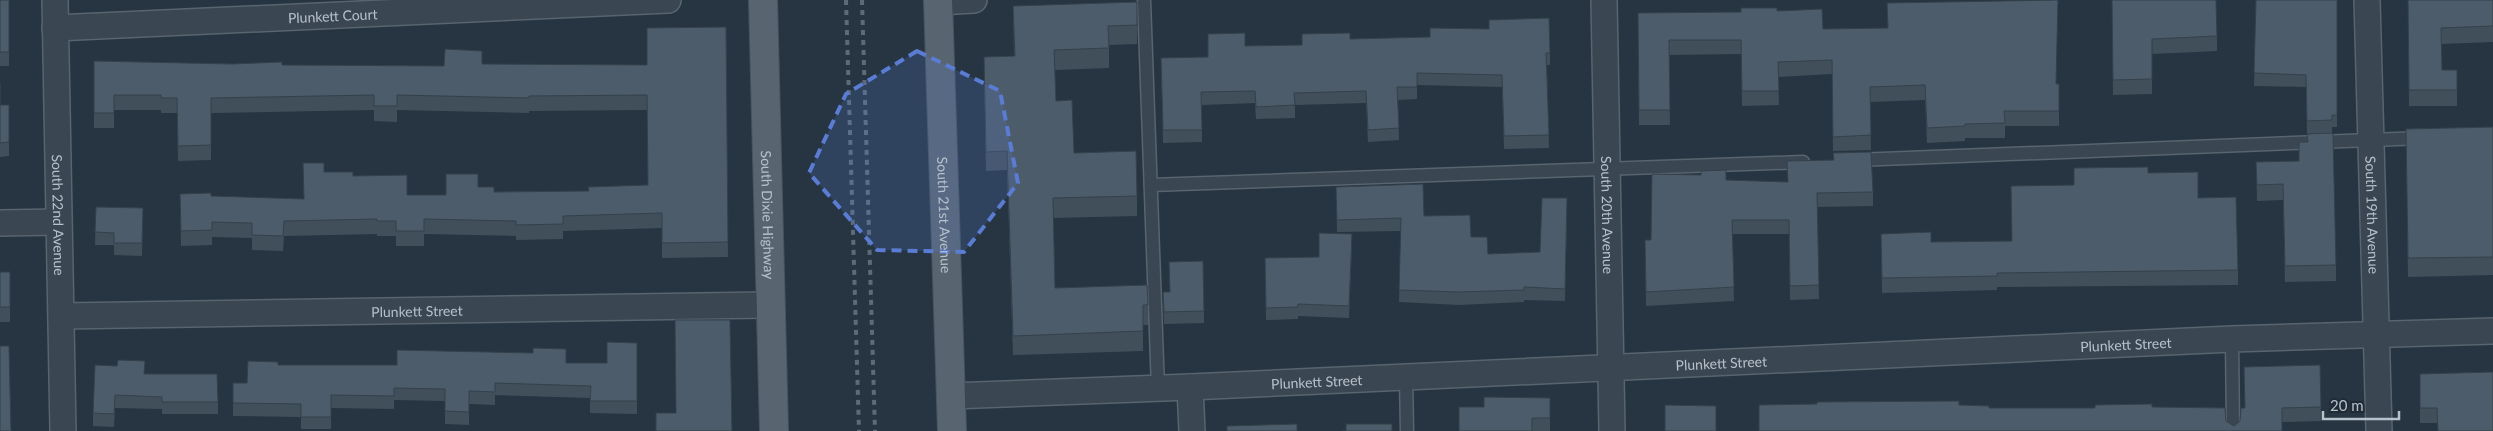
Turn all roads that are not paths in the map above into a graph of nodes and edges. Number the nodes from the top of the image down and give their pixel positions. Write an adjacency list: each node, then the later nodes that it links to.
1 (55, 0): 9 (street, South 22nd Avenue)
2 (668, 0): 9 (street, Plunkett Court)
3 (763, 0): 18 (main road, South Dixie Highway)
4 (974, 0): 8 (street)
5 (1144, 0): 15 (lane)
6 (1604, 0): 14 (street, South 20th Avenue)
7 (2368, 0): 11 (street, South 19th Avenue)
8 (938, 1): 27 (main road, South 21st Avenue)
9 (55, 28): 16 (street, South 22nd Avenue)
10 (2437, 138): 11 (lane)
11 (2371, 141): 12 (lane); 21 (street, South 19th Avenue)
12 (1845, 160)
13 (1815, 161): 14 (lane)
14 (1607, 169): 15 (lane); 23 (street, South 20th Avenue)
15 (1151, 184): 26 (lane)
16 (58, 222): 17 (street); 19 (street, South 22nd Avenue)
17 (0, 223)
18 (771, 305): 19 (street, Plunkett Street); 29 (main road, South Dixie Highway)
19 (62, 316): 28 (street, South 22nd Avenue)
20 (2493, 332): 21 (street, Plunkett Street)
21 (2376, 336): 22 (street, Plunkett Street); 35 (street, South 19th Avenue)
22 (2232, 339): 23 (street, Plunkett Street); 34 (lane)
23 (1610, 368): 24 (street, Plunkett Street); 33 (street, South 20th Avenue)
24 (1406, 377): 25 (street, Plunkett Street); 32 (lane)
25 (1190, 388): 26 (street, Plunkett Street); 31 (street)
26 (1158, 389): 27 (street, Plunkett Street)
27 (951, 396): 30 (main road, South 21st Avenue)
28 (63, 431)
29 (774, 431)
30 (952, 431)
31 (1192, 431)
32 (1408, 431)
33 (1612, 431)
34 (2233, 431)
35 (2379, 431)

